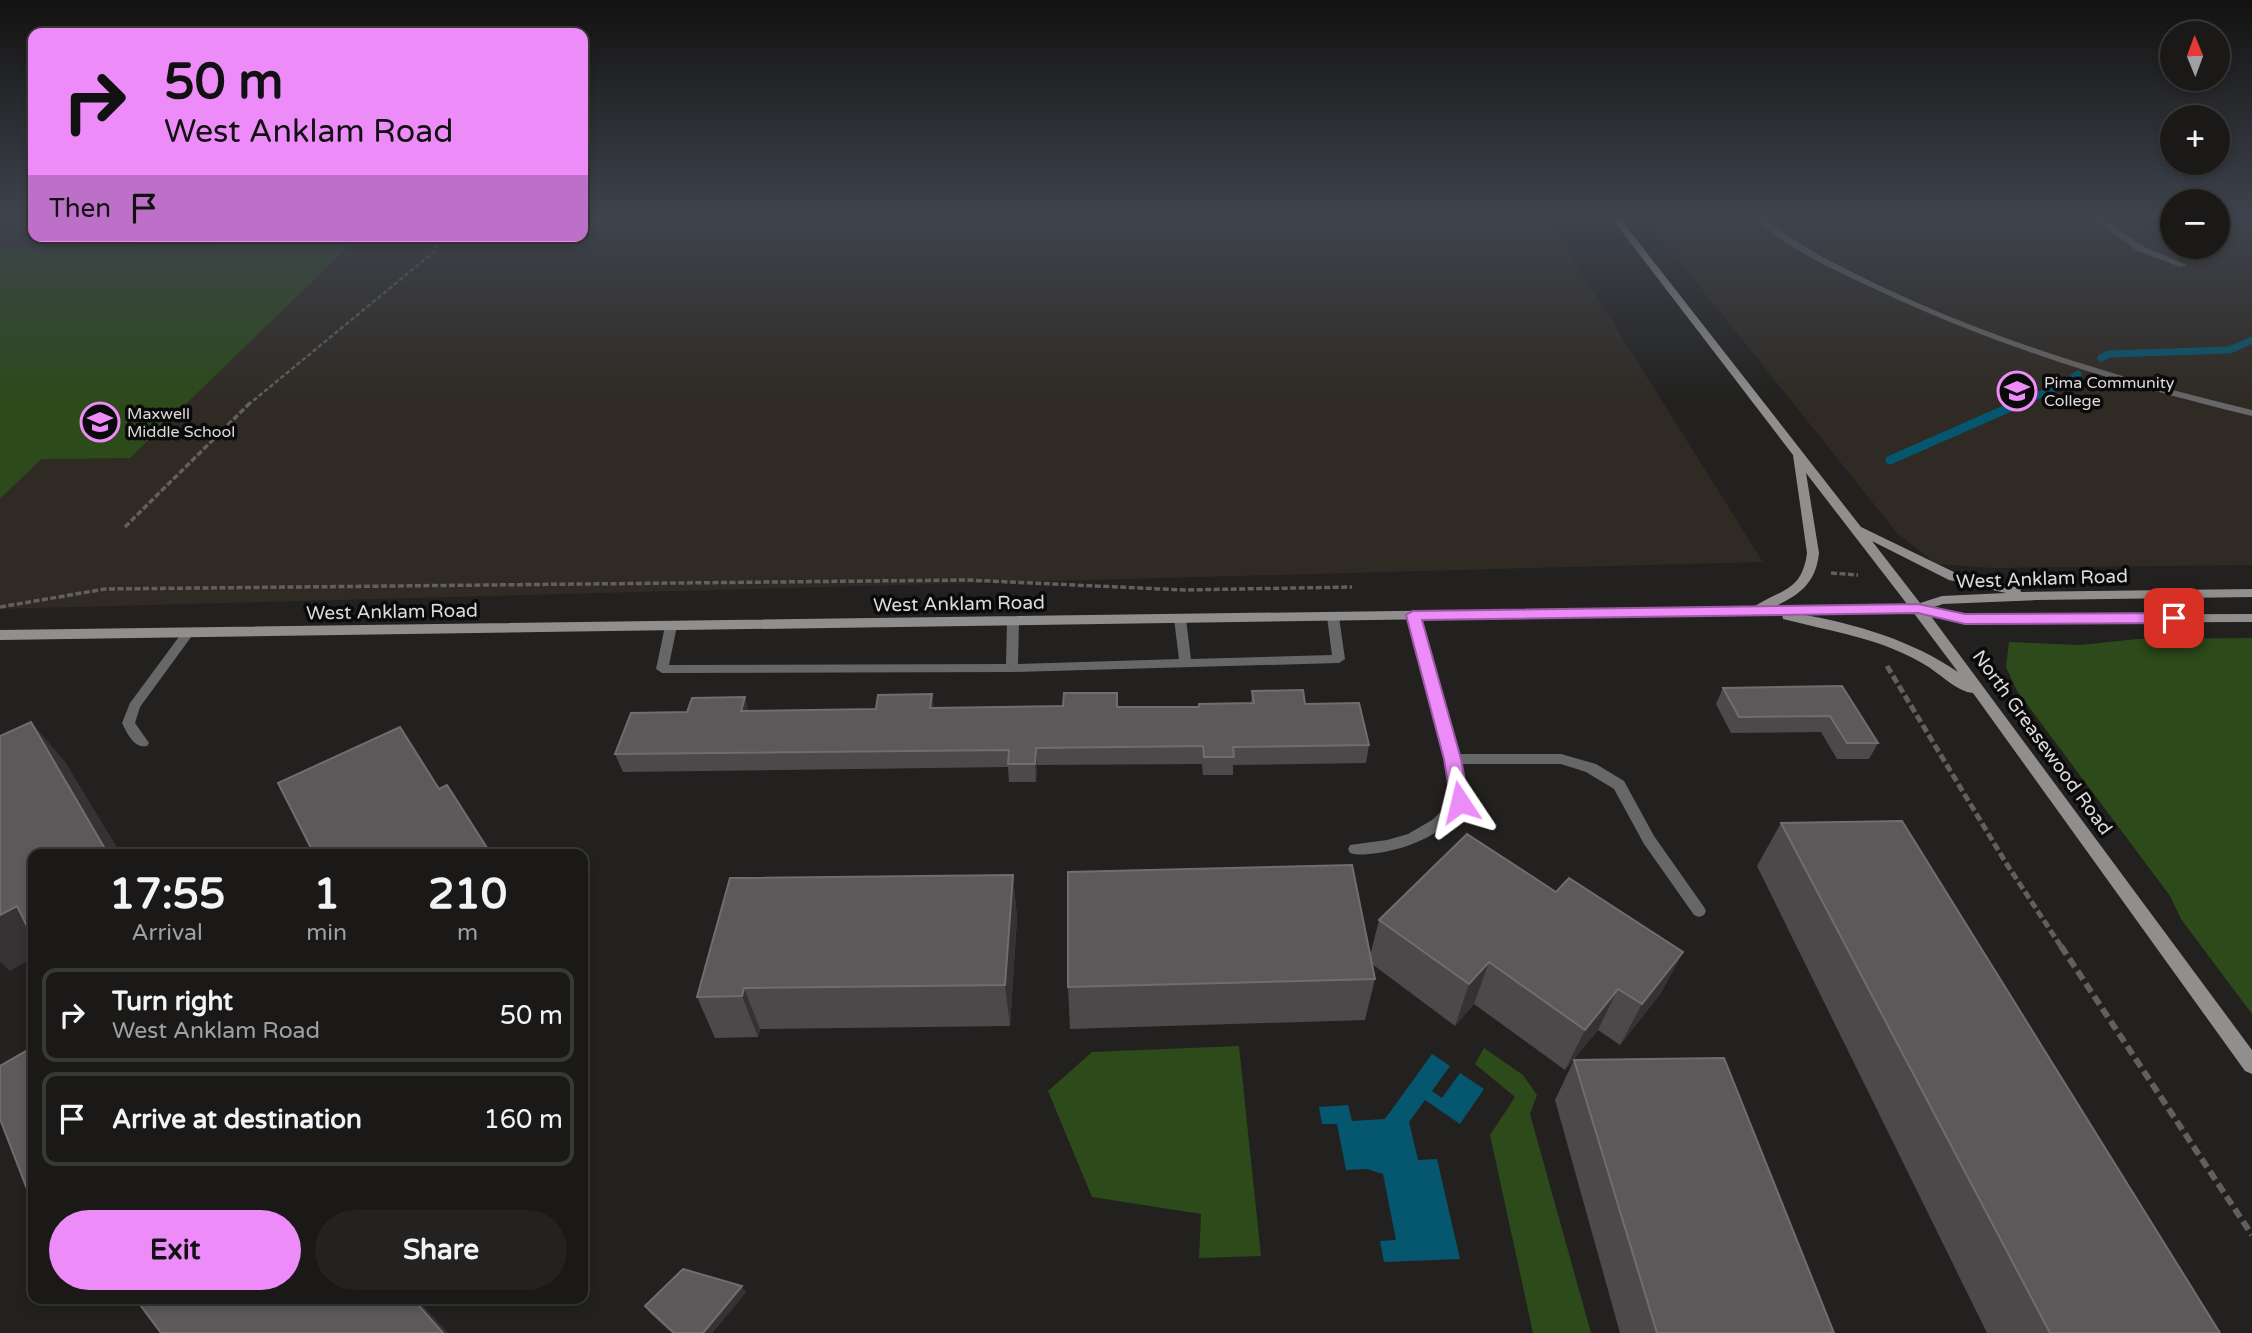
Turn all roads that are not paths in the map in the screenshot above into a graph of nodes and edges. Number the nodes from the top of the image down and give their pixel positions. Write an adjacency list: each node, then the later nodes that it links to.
1 (1662, 278): 4 (main road, North Greasewood Road)
2 (1860, 278): 3 (lane)
3 (2252, 413)
4 (1798, 453): 5 (main road, North Greasewood Road); 9 (main road)
5 (1855, 527): 7 (main road); 8 (main road, North Greasewood Road)
6 (2252, 593): 7 (main road, West Anklam Road)
7 (2037, 596): 8 (main road, West Anklam Road)
8 (1918, 608): 9 (main road, West Anklam Road); 12 (main road, West Anklam Road); 20 (main road, North Greasewood Road)
9 (1755, 611): 10 (main road, West Anklam Road); 20 (main road)
10 (1413, 615): 11 (main road, West Anklam Road); 22 (lane)
11 (1333, 617): 13 (main road, West Anklam Road); 18 (lane)
12 (2252, 618)
13 (1180, 619): 14 (main road, West Anklam Road); 18 (lane)
14 (1013, 621): 15 (main road, West Anklam Road); 19 (lane)
15 (671, 626): 16 (main road, West Anklam Road); 19 (lane)
16 (188, 633): 17 (main road, West Anklam Road); 21 (lane)
17 (0, 635)
18 (1186, 663): 19 (lane)
19 (1012, 668)
20 (1987, 701): 25 (main road, North Greasewood Road)
21 (142, 743)
22 (1453, 759): 23 (lane); 24 (lane)
23 (1355, 849)
24 (1699, 911)
25 (2252, 1065)

